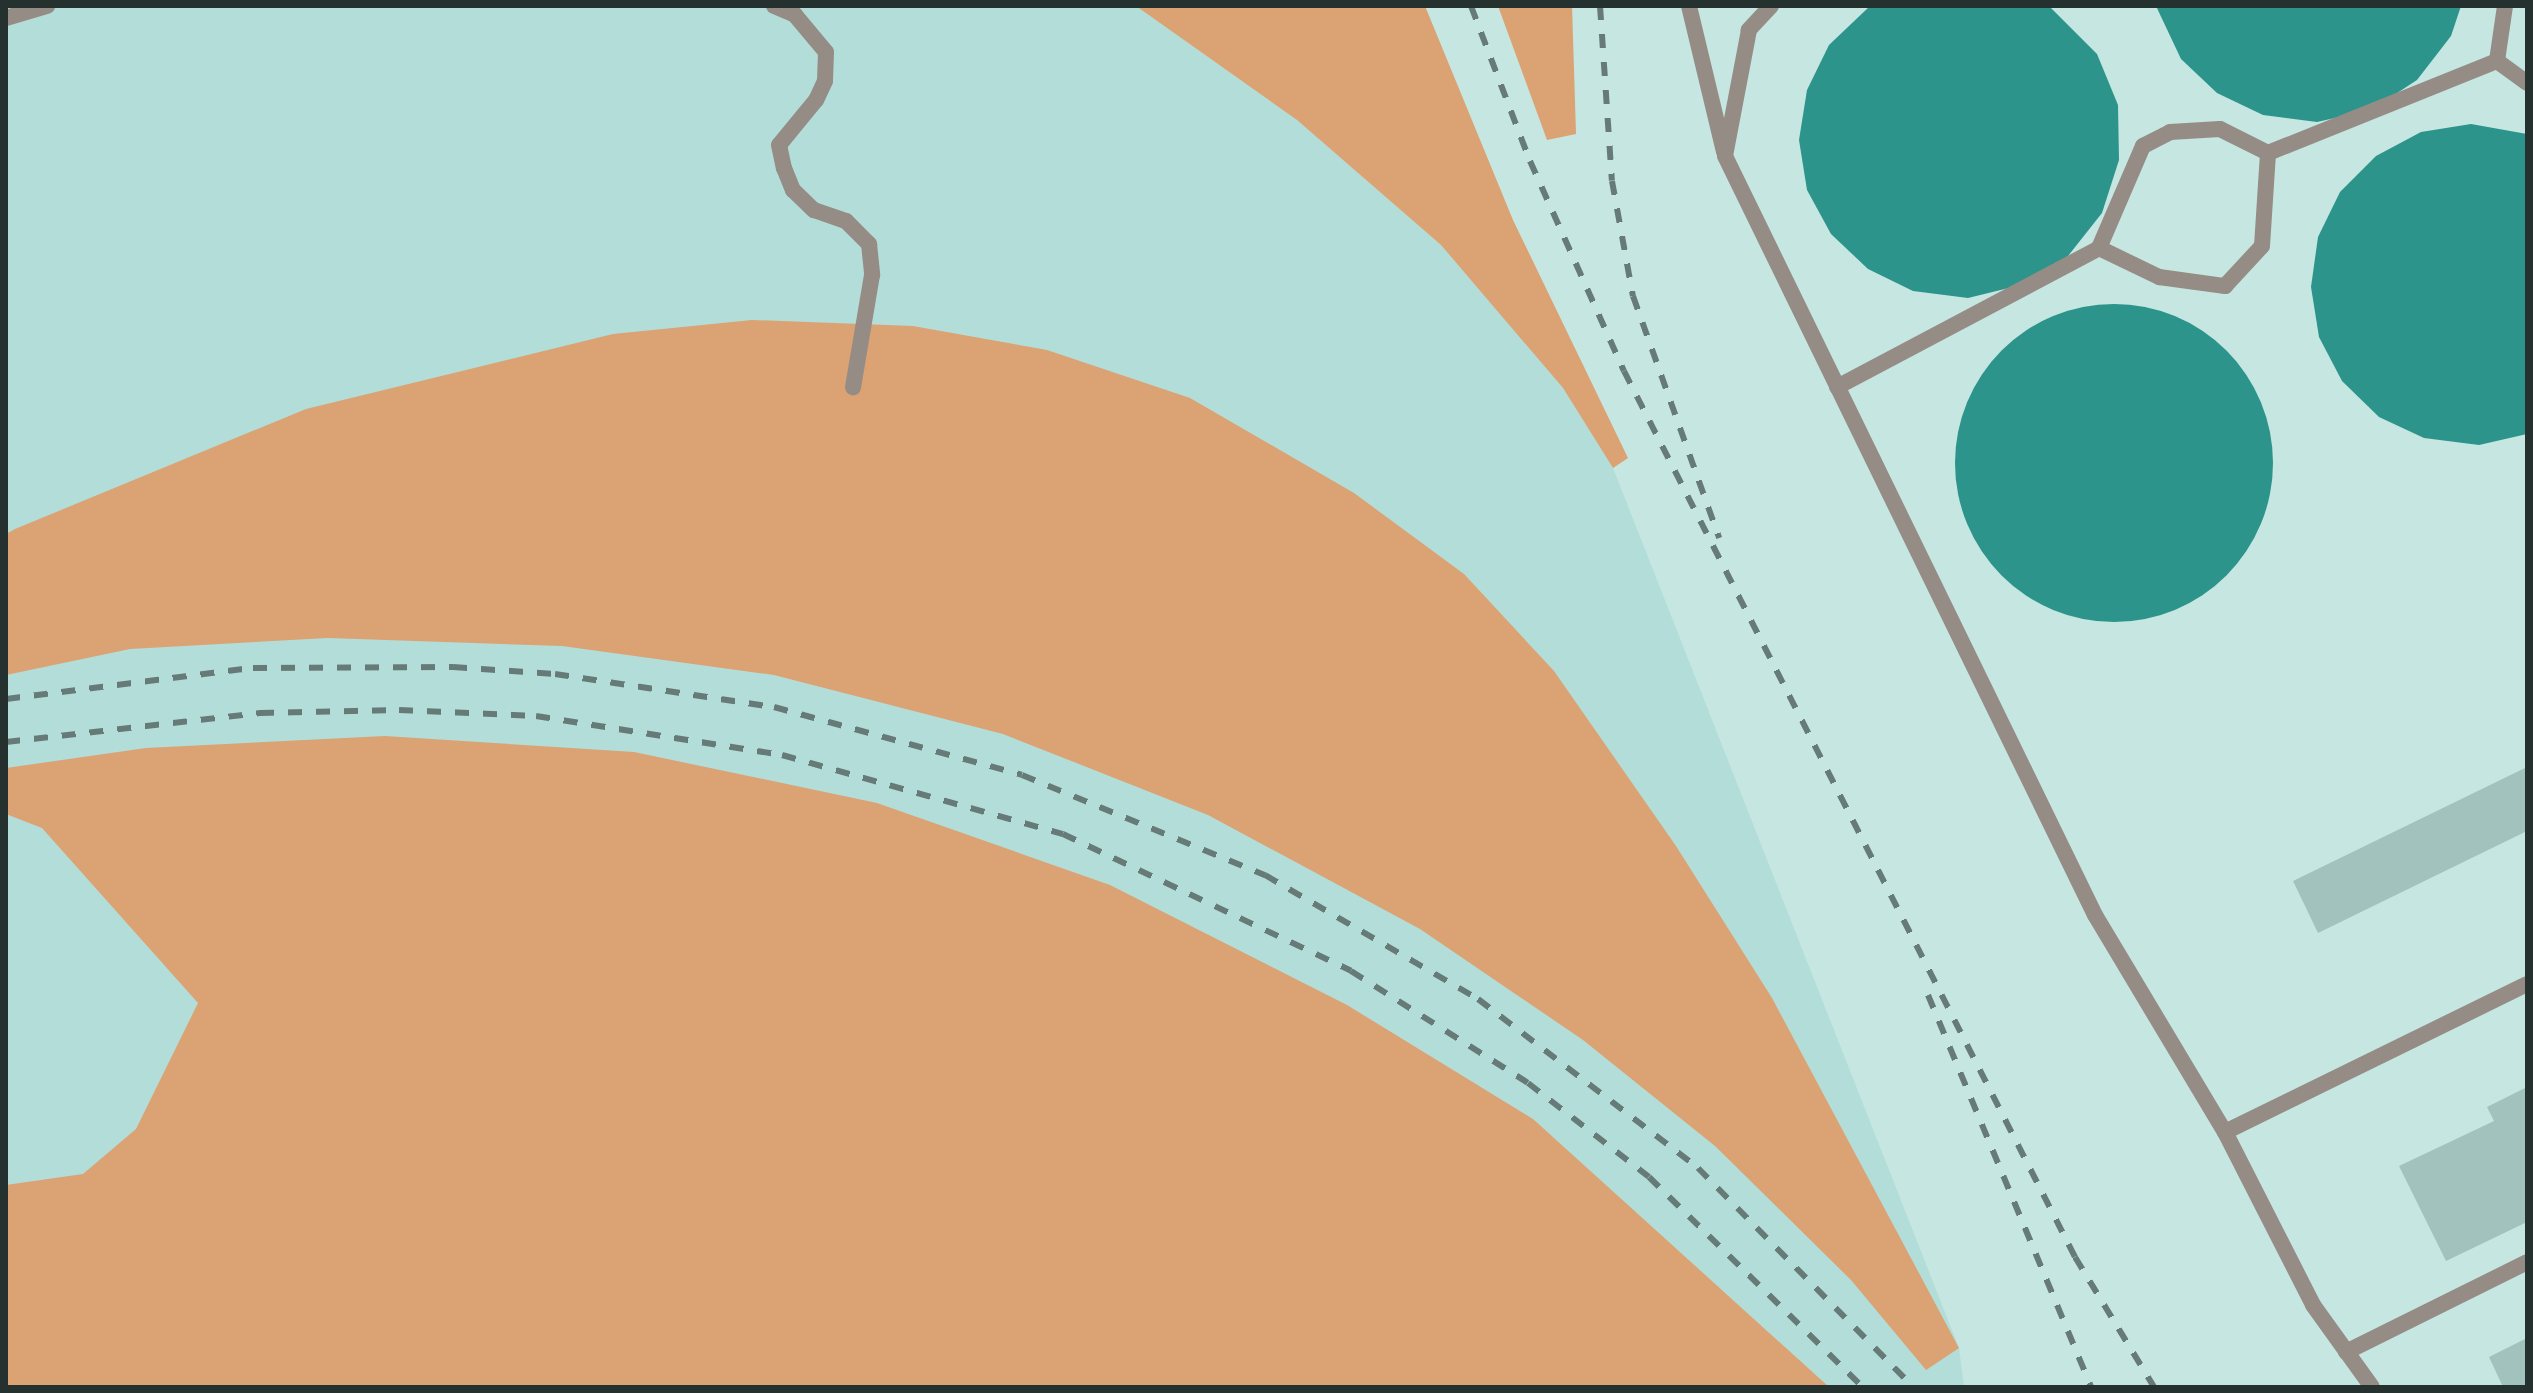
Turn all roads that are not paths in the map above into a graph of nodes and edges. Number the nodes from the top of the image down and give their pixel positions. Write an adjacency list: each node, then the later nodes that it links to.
1 (47, 6): 6 (lane)
2 (774, 6): 12 (lane)
3 (1689, 6): 10 (lane)
4 (1771, 6): 10 (lane)
5 (2505, 6): 7 (lane)
6 (6, 18)
7 (2497, 61): 8 (lane); 9 (lane)
8 (2527, 83)
9 (2268, 153): 11 (lane); 11 (lane)
10 (1725, 156): 13 (lane)
11 (2099, 248): 13 (lane)
12 (853, 387)
13 (1837, 387): 15 (lane)
14 (2527, 984): 15 (lane)
15 (2225, 1132): 17 (lane)
16 (2527, 1262): 17 (lane)
17 (2346, 1352): 18 (lane)
18 (2372, 1387)

